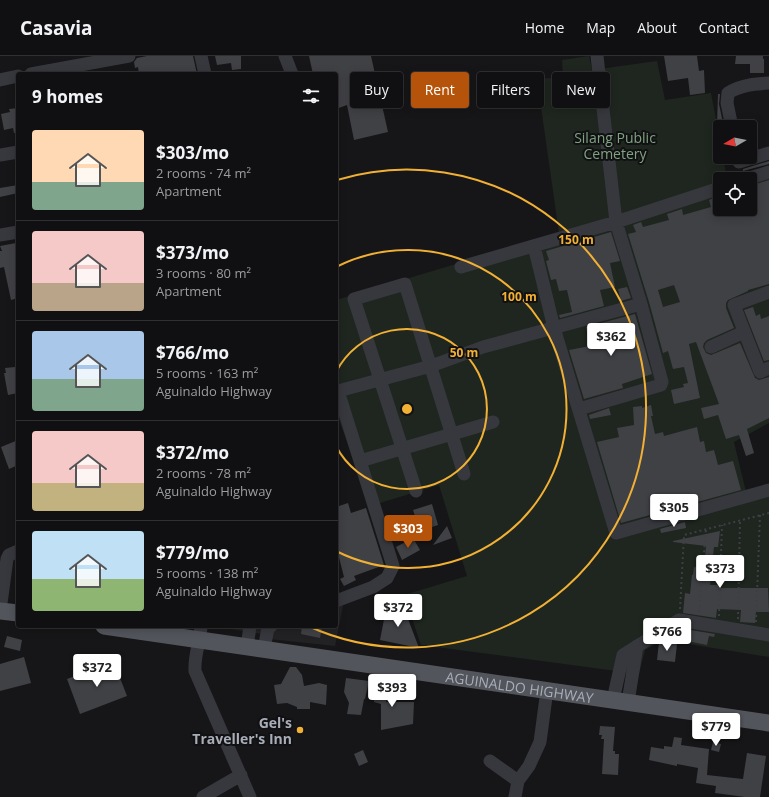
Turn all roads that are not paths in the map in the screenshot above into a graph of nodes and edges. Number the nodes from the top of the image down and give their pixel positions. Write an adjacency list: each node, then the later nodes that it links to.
1 (129, 56): 5 (street)
2 (201, 56): 6 (street)
3 (285, 56): 7 (street)
4 (597, 56): 20 (street)
5 (42, 72)
6 (205, 72)
7 (291, 72)
8 (16, 76): 10 (street)
9 (769, 76): 11 (street)
10 (0, 80)
11 (769, 83): 12 (street)
12 (731, 120)
13 (16, 152): 15 (street)
14 (769, 153): 16 (street)
15 (0, 155)
16 (757, 157)
17 (769, 172): 18 (street)
18 (757, 176)
19 (713, 190): 20 (street)
20 (616, 222): 23 (street); 26 (street)
21 (16, 232): 22 (street)
22 (0, 235)
23 (534, 246): 24 (street); 27 (street)
24 (461, 267)
25 (769, 292): 28 (street)
26 (641, 304): 27 (street); 33 (street)
27 (554, 328): 30 (street); 33 (street)
28 (744, 332): 29 (street); 31 (street)
29 (711, 347)
30 (431, 366): 32 (street); 32 (street); 35 (street)
31 (769, 368)
32 (380, 379): 36 (street); 37 (street)
33 (579, 409): 39 (street)
34 (493, 422): 35 (street)
35 (452, 434): 36 (street); 38 (street)
36 (402, 448): 37 (street); 40 (street)
37 (360, 461): 42 (street)
38 (464, 474)
39 (769, 490)
40 (416, 491)
41 (16, 552): 43 (street)
42 (338, 600)
43 (0, 611): 44 (main road)
44 (16, 613)
45 (132, 628): 48 (main road, AGUINALDO HIGHWAY)
46 (250, 628): 50 (street)
47 (268, 628): 51 (street)
48 (201, 633): 50 (main road, AGUINALDO HIGHWAY); 56 (street)
49 (769, 636): 53 (street)
50 (247, 647): 51 (main road, AGUINALDO HIGHWAY)
51 (264, 649): 52 (main road, AGUINALDO HIGHWAY)
52 (547, 690): 53 (main road, AGUINALDO HIGHWAY); 57 (street)
53 (620, 701): 54 (main road, AGUINALDO HIGHWAY)
54 (769, 723)
55 (490, 761): 57 (street)
56 (240, 776): 58 (street); 59 (street)
57 (518, 782): 60 (street)
58 (203, 797)
59 (250, 797)
60 (515, 797)

